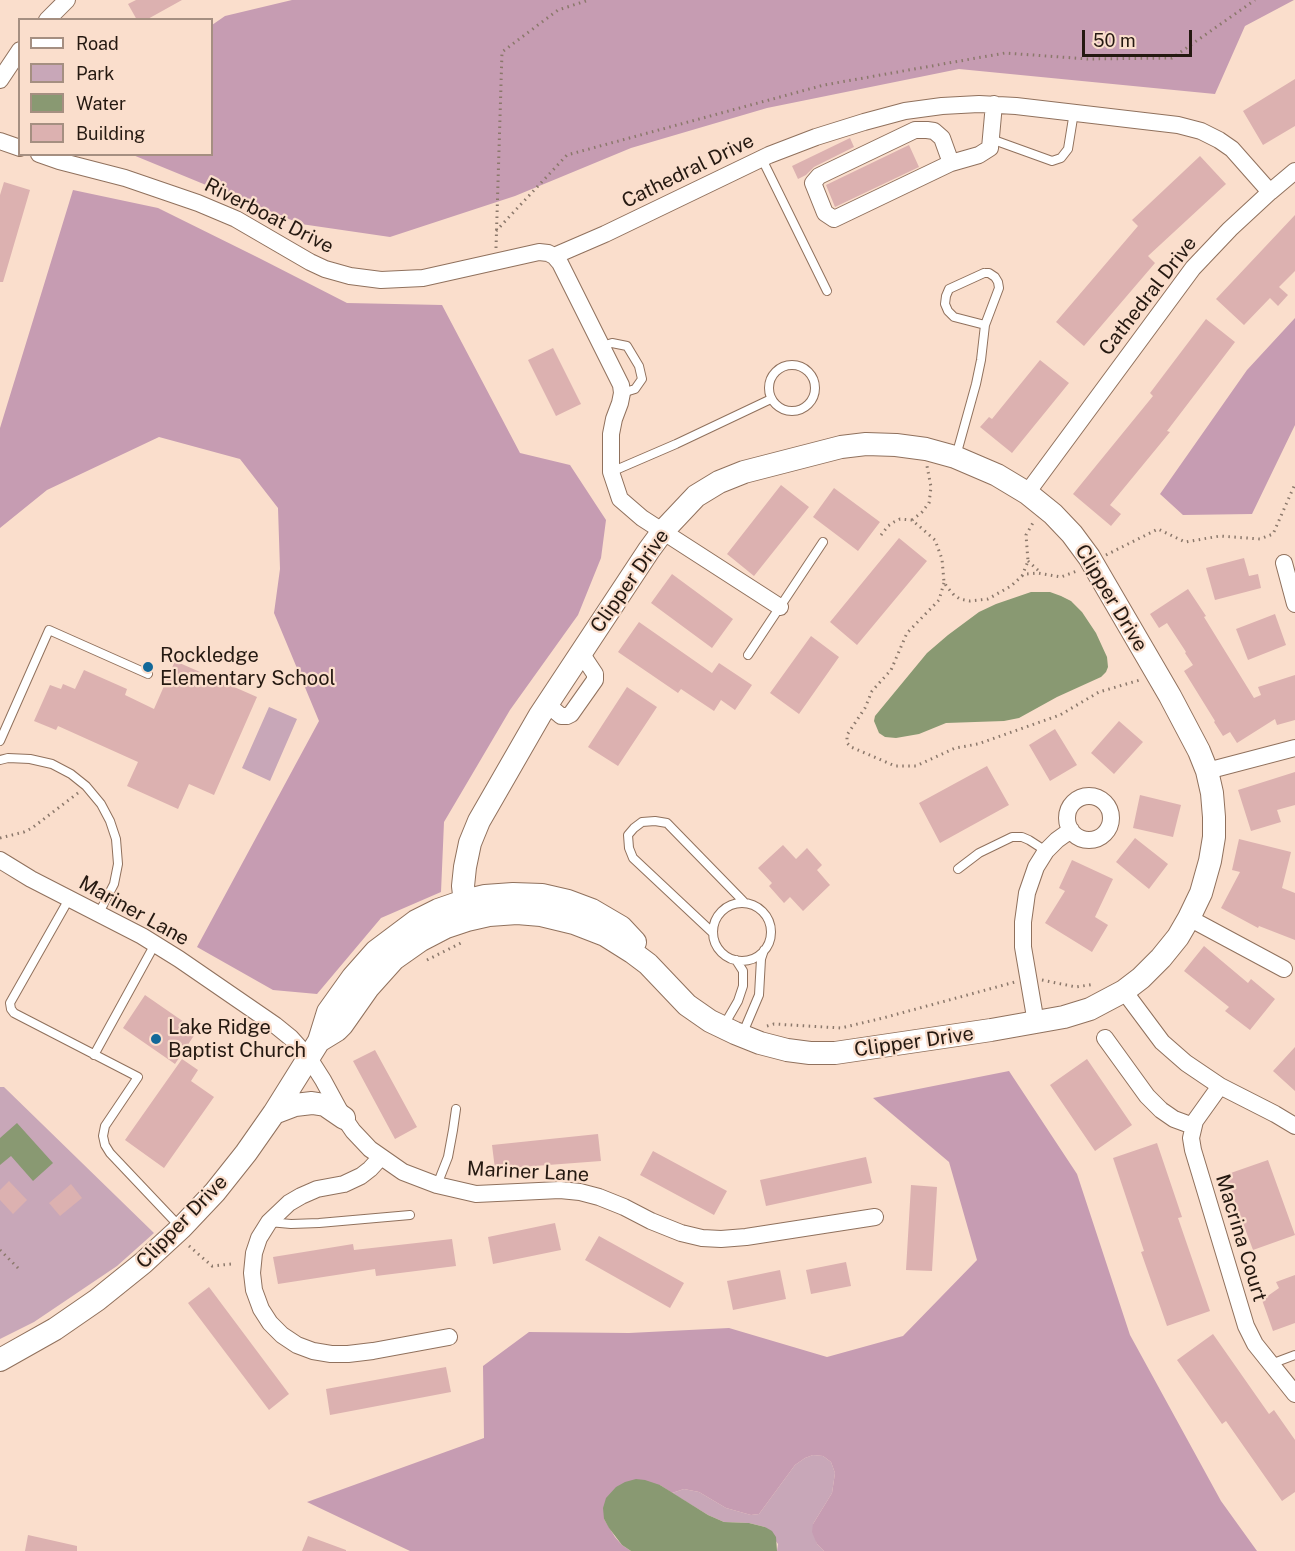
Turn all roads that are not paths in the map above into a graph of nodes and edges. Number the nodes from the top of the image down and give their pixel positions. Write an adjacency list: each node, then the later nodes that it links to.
1 (67, 0): 2 (street)
2 (49, 18)
3 (18, 53): 4 (street)
4 (0, 80)
5 (994, 104): 6 (street, Cathedral Drive); 7 (street); 11 (street, Cathedral Drive)
6 (1074, 112): 7 (lane); 14 (street, Cathedral Drive)
7 (991, 139): 12 (street)
8 (0, 141): 9 (street)
9 (18, 147)
10 (45, 156): 15 (street, Riverboat Drive)
11 (762, 159): 15 (street, Cathedral Drive); 16 (lane)
12 (951, 163): 12 (street)
13 (1295, 171): 14 (street, Cathedral Drive)
14 (1270, 192): 23 (street, Cathedral Drive)
15 (554, 256): 18 (street)
16 (827, 291)
17 (985, 325): 17 (lane); 21 (lane)
18 (602, 346): 19 (street); 19 (lane)
19 (622, 393): 22 (street)
20 (771, 399): 20 (lane); 22 (lane)
21 (955, 457): 23 (street, Clipper Drive); 24 (street, Clipper Drive)
22 (611, 472): 24 (street)
23 (1035, 500): 34 (street, Clipper Drive)
24 (663, 531): 28 (street); 41 (street, Clipper Drive)
25 (824, 542): 28 (lane)
26 (1284, 563): 27 (street)
27 (1295, 604)
28 (780, 607): 29 (lane)
29 (748, 655)
30 (148, 674): 31 (lane)
31 (0, 741)
32 (1295, 748): 34 (street)
33 (0, 760): 42 (lane)
34 (1207, 771): 43 (street, Clipper Drive)
35 (1071, 830): 36 (street)
36 (1046, 851): 38 (lane); 50 (street)
37 (0, 860): 39 (street, Mariner Lane)
38 (958, 869)
39 (69, 899): 42 (street, Mariner Lane); 54 (lane)
40 (745, 903): 44 (lane); 44 (lane); 46 (lane)
41 (466, 910): 51 (street, Clipper Drive); 53 (street, Clipper Drive)
42 (99, 914): 45 (street, Mariner Lane)
43 (1189, 918): 48 (street); 49 (street, Clipper Drive)
44 (713, 933): 47 (lane)
45 (155, 944): 53 (street, Mariner Lane); 54 (lane)
46 (764, 950): 47 (lane); 51 (lane)
47 (736, 960): 51 (lane)
48 (1284, 969)
49 (1124, 991): 50 (street, Clipper Drive); 55 (street)
50 (1036, 1023): 51 (street, Clipper Drive)
51 (742, 1031)
52 (1105, 1038): 59 (street)
53 (314, 1049): 57 (street, Clipper Drive); 58 (street, Mariner Lane)
54 (94, 1055): 66 (lane)
55 (1220, 1086): 59 (street); 60 (street)
56 (456, 1109): 62 (lane)
57 (274, 1113): 58 (street); 66 (street, Clipper Drive)
58 (344, 1118): 61 (street, Mariner Lane)
59 (1193, 1126): 70 (street, Macrina Court)
60 (1295, 1126)
61 (381, 1157): 62 (street, Mariner Lane); 65 (street)
62 (437, 1185): 64 (street, Mariner Lane)
63 (410, 1215): 65 (lane)
64 (875, 1217)
65 (269, 1222): 67 (street)
66 (185, 1237): 69 (street, Clipper Drive)
67 (449, 1337)
68 (1295, 1355): 70 (lane)
69 (0, 1360)
70 (1271, 1364): 71 (street, Macrina Court)
71 (1295, 1394)

